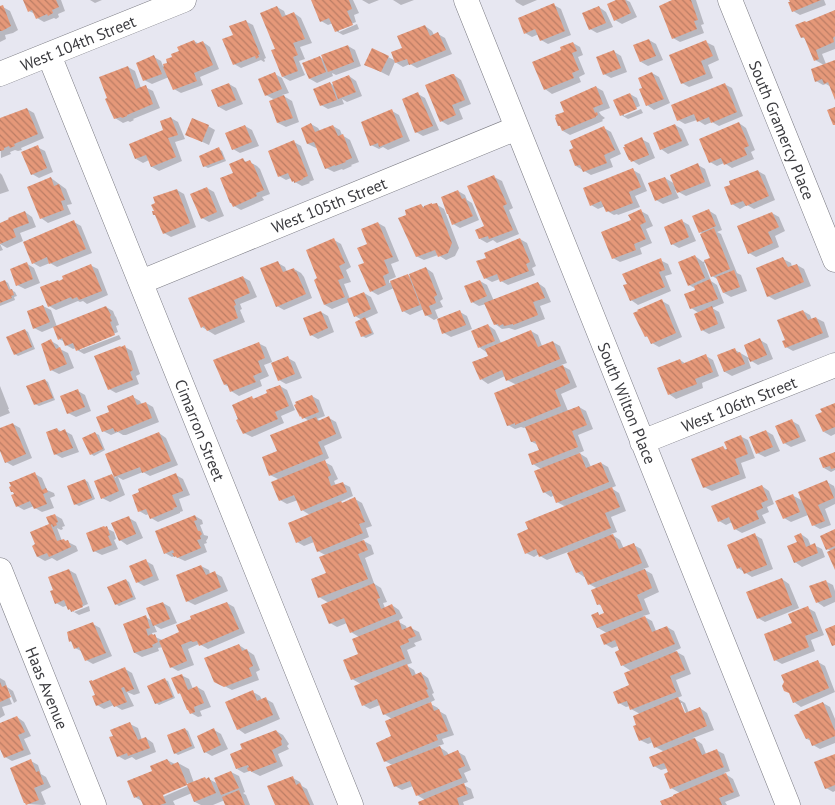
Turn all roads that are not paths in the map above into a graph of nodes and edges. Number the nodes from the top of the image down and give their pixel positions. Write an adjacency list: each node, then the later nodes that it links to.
1 (184, 0): 4 (street, West 104th Street)
2 (466, 0): 6 (street, South Wilton Place)
3 (730, 0): 7 (street, South Gramercy Place)
4 (49, 54): 5 (street, West 104th Street); 8 (street, Cimarron Street)
5 (0, 74)
6 (517, 128): 8 (street, West 105th Street); 10 (street, South Wilton Place)
7 (835, 260)
8 (140, 282): 13 (street, Cimarron Street)
9 (835, 365): 10 (street, West 106th Street)
10 (642, 442): 14 (street, South Wilton Place)
11 (0, 570): 12 (street, Haas Avenue)
12 (94, 805)
13 (351, 805)
14 (788, 805)

